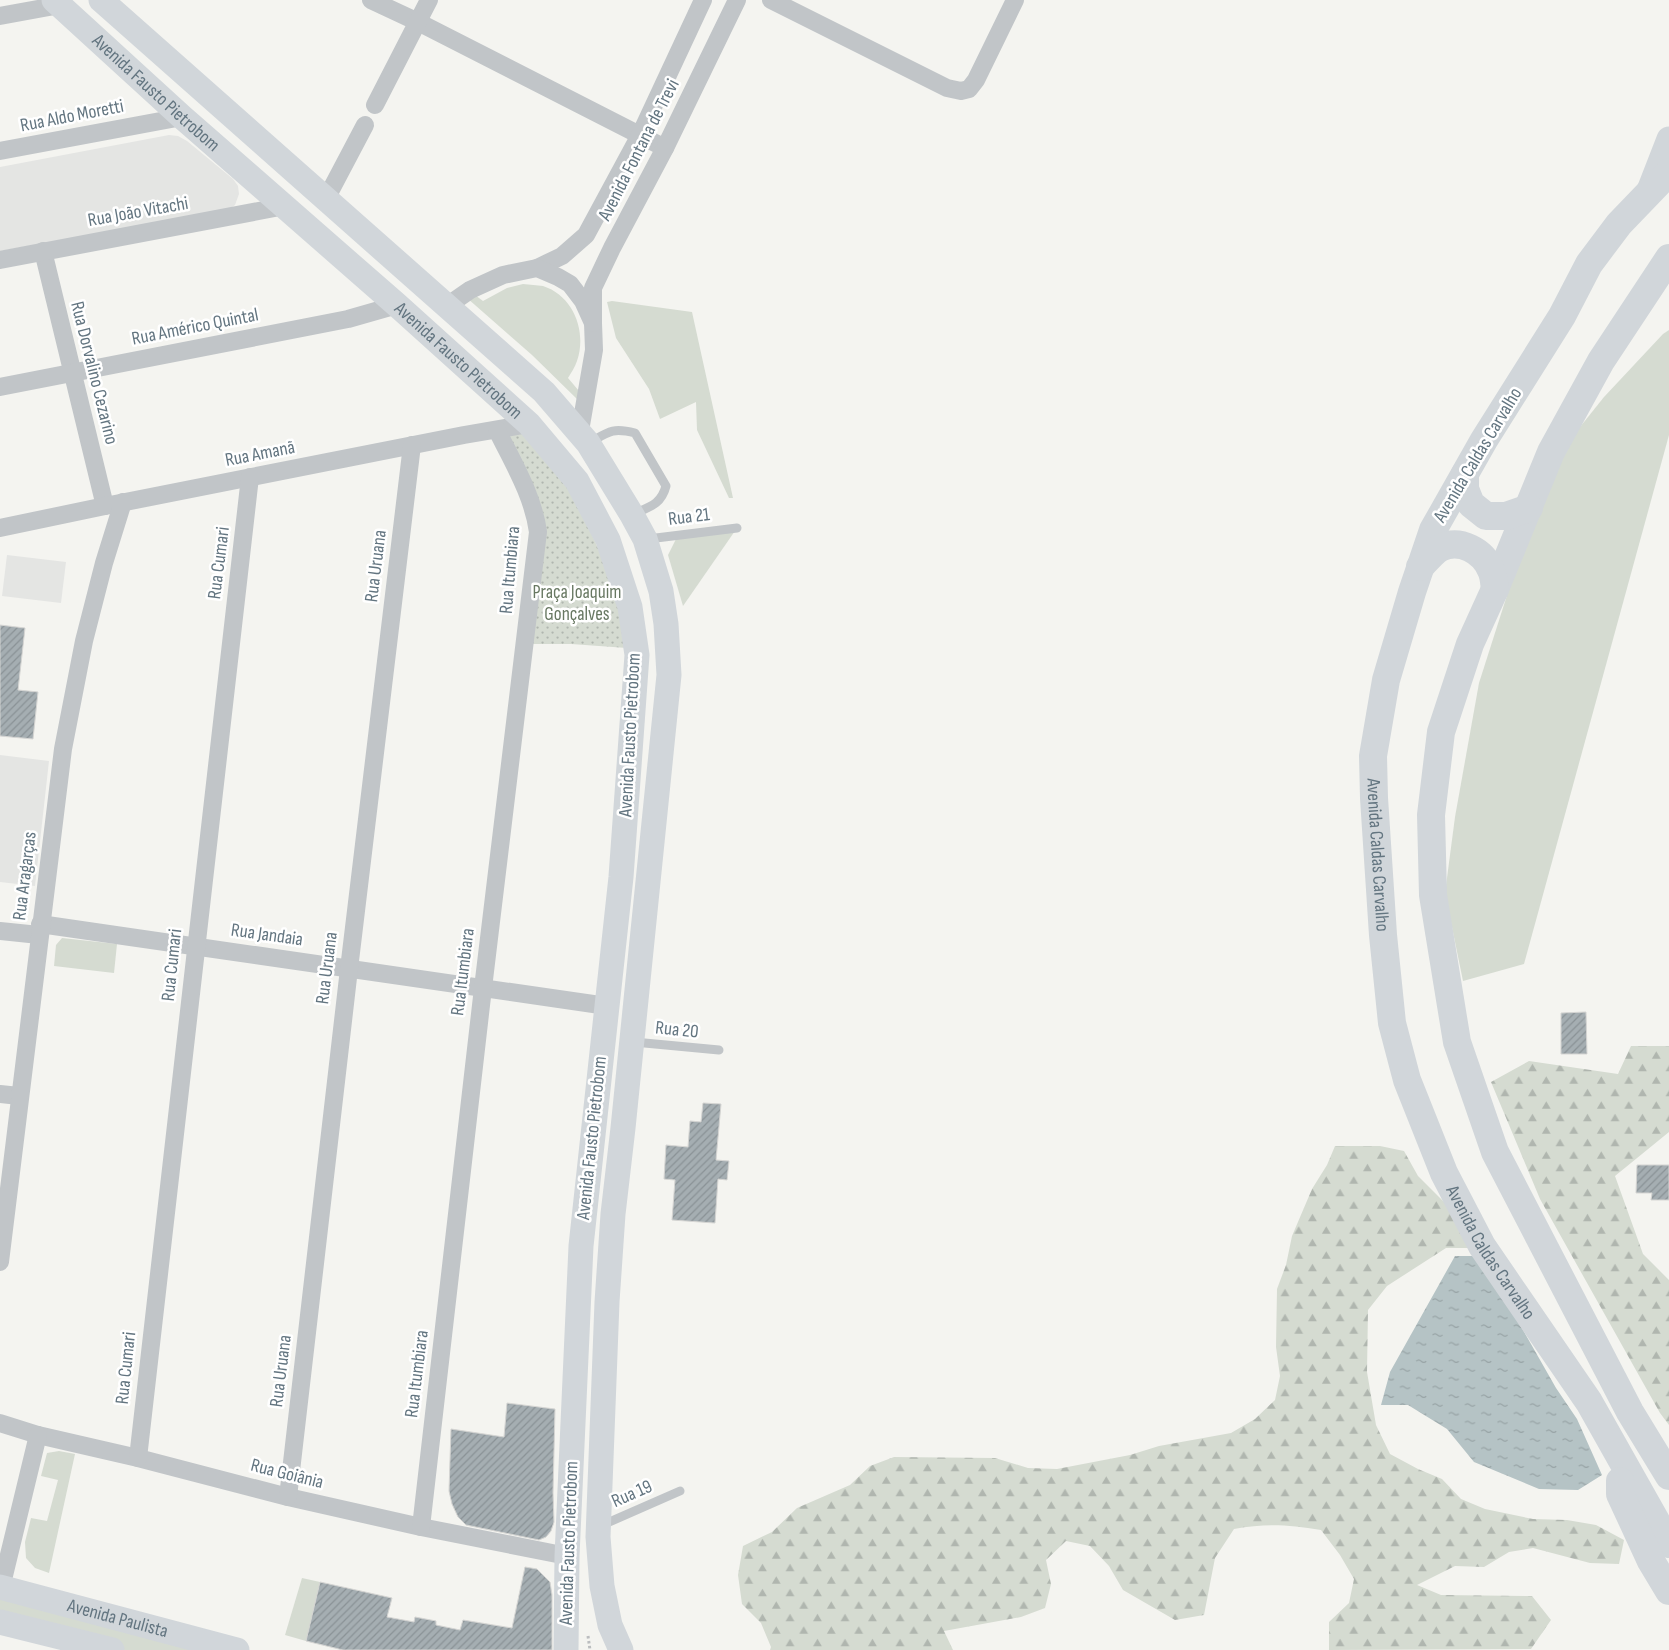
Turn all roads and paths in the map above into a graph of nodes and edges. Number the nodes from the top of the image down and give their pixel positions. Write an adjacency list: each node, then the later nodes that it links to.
1 (100, 0): 20 (main road, Avenida Fausto Pietrobom)
2 (371, 0): 10 (street)
3 (429, 0): 10 (street)
4 (703, 0): 14 (street, Avenida Fontana de Trevi)
5 (737, 0): 16 (street, Avenida Fontana de Trevi)
6 (771, 0): 7 (street)
7 (1015, 0)
8 (57, 2): 9 (street); 12 (main road, Avenida Fausto Pietrobom)
9 (0, 16)
10 (418, 22): 11 (street); 14 (street)
11 (375, 105)
12 (182, 117): 17 (street, Rua Aldo Moretti); 21 (main road, Avenida Fausto Pietrobom)
13 (365, 125): 20 (street)
14 (640, 135): 16 (street); 25 (street, Avenida Fontana de Trevi)
15 (1669, 139): 19 (main road)
16 (665, 148): 28 (street, Avenida Fontana de Trevi)
17 (0, 152)
18 (1669, 172): 19 (main road, Avenida Caldas Carvalho)
19 (1648, 194): 35 (main road, Avenida Caldas Carvalho)
20 (326, 199): 27 (main road, Avenida Fausto Pietrobom)
21 (285, 206): 22 (street, Rua João Vitachi); 26 (main road, Avenida Fausto Pietrobom)
22 (43, 251): 24 (street, Rua João Vitachi); 29 (street, Rua Dorvalino Cezarino)
23 (1669, 258): 39 (main road)
24 (0, 260)
25 (537, 268): 27 (street, Avenida Fontana de Trevi); 28 (street, Avenida Fontana de Trevi)
26 (396, 305): 29 (street, Rua Américo Quintal); 31 (main road, Avenida Fausto Pietrobom)
27 (447, 306): 33 (main road, Avenida Fausto Pietrobom)
28 (593, 323): 33 (street, Avenida Fontana de Trevi)
29 (72, 372): 30 (street, Rua Américo Quintal); 38 (street, Rua Dorvalino Cezarino)
30 (0, 387)
31 (529, 424): 32 (street, Rua Amanã); 51 (main road, Avenida Fausto Pietrobom)
32 (497, 430): 34 (street, Rua Amanã); 50 (street, Rua Itumbiara)
33 (584, 437): 40 (main road, Avenida Fausto Pietrobom); 40 (lane)
34 (412, 445): 36 (street, Rua Amanã); 49 (street, Rua Uruana)
35 (1465, 474): 39 (main road); 44 (main road, Avenida Caldas Carvalho)
36 (250, 477): 37 (street, Rua Amanã); 48 (street, Rua Cumari)
37 (123, 502): 38 (street, Rua Amanã); 46 (street, Rua Aragarças)
38 (105, 506): 41 (street, Rua Amanã)
39 (1529, 508): 45 (main road)
40 (632, 515): 43 (main road, Avenida Fausto Pietrobom)
41 (0, 528)
42 (737, 528): 43 (lane, Rua 21)
43 (645, 539): 52 (main road, Avenida Fausto Pietrobom)
44 (1420, 566): 45 (main road); 60 (main road, Avenida Caldas Carvalho)
45 (1495, 589): 59 (main road)
46 (40, 930): 47 (street, Rua Jandaia); 48 (street, Rua Jandaia); 55 (street, Rua Aragarças)
47 (0, 931)
48 (195, 946): 49 (street, Rua Jandaia); 62 (street, Rua Cumari)
49 (349, 969): 50 (street, Rua Jandaia); 65 (street, Rua Uruana)
50 (483, 988): 51 (street, Rua Jandaia); 66 (street, Rua Itumbiara)
51 (607, 1006): 69 (main road, Avenida Fausto Pietrobom)
52 (632, 1042): 53 (lane, Rua 20); 67 (main road, Avenida Fausto Pietrobom)
53 (719, 1050)
54 (0, 1094): 55 (street)
55 (20, 1096): 56 (street, Rua Aragarças)
56 (0, 1254)
57 (0, 1423): 58 (street, Rua Goiânia)
58 (38, 1435): 62 (street, Rua Goiânia); 70 (street)
59 (1645, 1438): 61 (main road); 63 (main road)
60 (1618, 1455): 68 (main road, Avenida Caldas Carvalho); 71 (main road)
61 (1669, 1456)
62 (138, 1458): 65 (street, Rua Goiânia)
63 (1669, 1476)
64 (680, 1491): 67 (lane, Rua 19)
65 (288, 1497): 66 (street, Rua Goiânia)
66 (421, 1527): 69 (street, Rua Goiânia)
67 (598, 1527): 76 (main road, Avenida Fausto Pietrobom)
68 (1669, 1544)
69 (568, 1556): 75 (main road, Avenida Fausto Pietrobom)
70 (0, 1588): 74 (main road, Avenida Paulista)
71 (1669, 1591)
72 (0, 1622): 73 (main road, Avenida Paulista)
73 (112, 1650)
74 (237, 1650)
75 (566, 1650)
76 (621, 1650)

